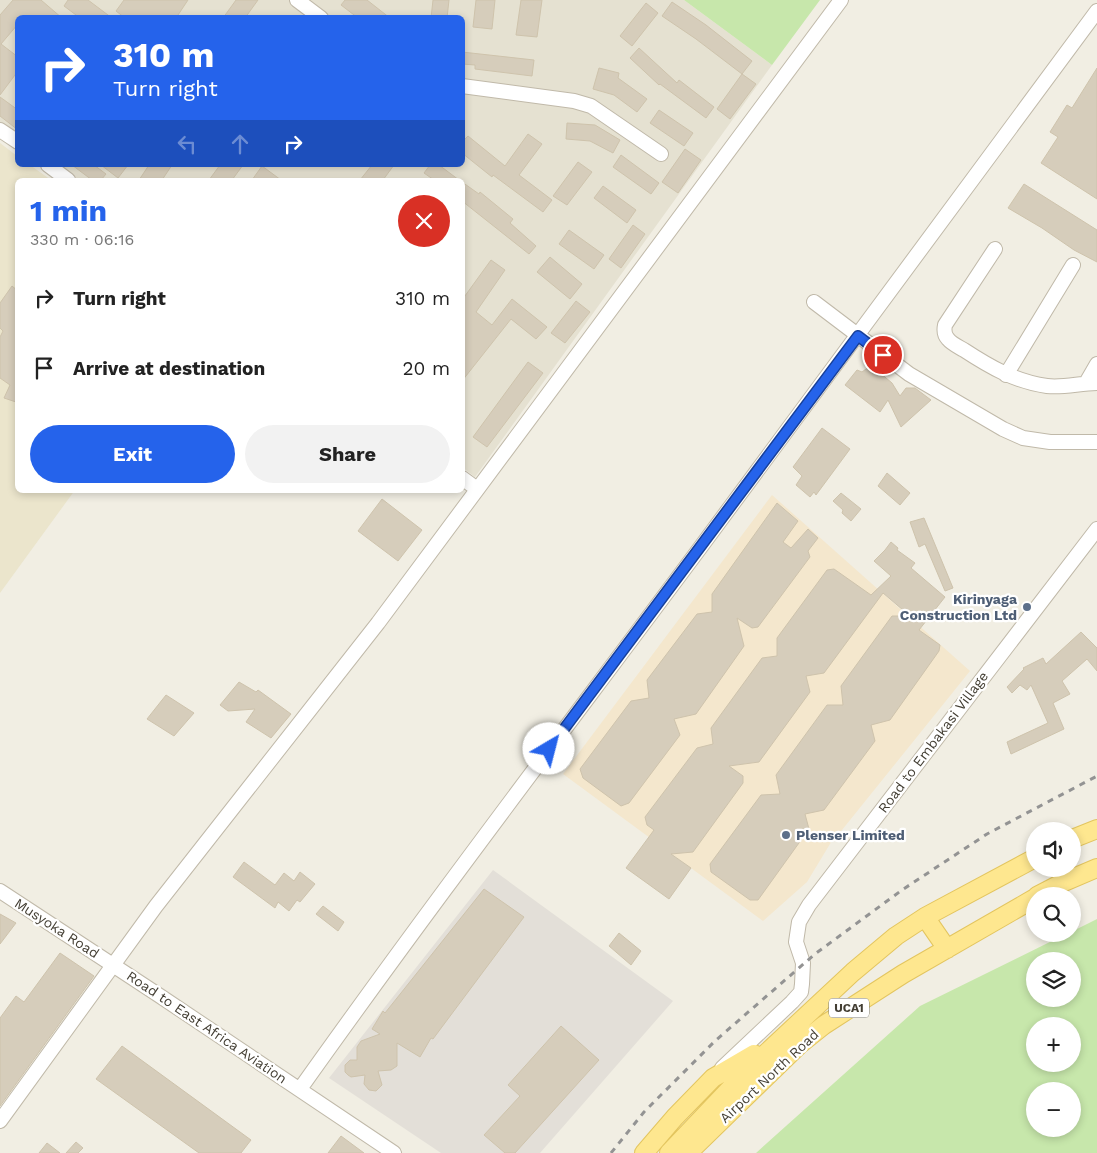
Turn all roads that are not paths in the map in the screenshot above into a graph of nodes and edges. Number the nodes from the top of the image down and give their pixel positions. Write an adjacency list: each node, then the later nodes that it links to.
1 (840, 0): 20 (street)
2 (307, 3): 4 (street)
3 (1097, 11): 14 (street)
4 (318, 15)
5 (465, 86): 8 (street)
6 (0, 130): 7 (street)
7 (15, 140)
8 (661, 154)
9 (51, 167): 10 (street)
10 (65, 178)
11 (995, 249): 16 (street)
12 (1073, 265): 16 (street)
13 (814, 302): 14 (street)
14 (858, 336): 18 (street); 34 (street)
15 (1097, 364): 17 (street)
16 (1006, 375): 17 (street)
17 (1091, 383)
18 (1097, 442)
19 (465, 480): 20 (street)
20 (477, 489): 31 (street)
21 (1097, 529): 33 (street, Road to Embakasi Village)
22 (1097, 829): 23 (main road)
23 (1081, 835)
24 (1026, 863): 29 (main road, Airport North Road / UCA1)
25 (1097, 868): 26 (main road, Airport North Road / UCA1)
26 (1055, 887)
27 (0, 891): 31 (street, Musyoka Road)
28 (1026, 903): 30 (main road, Airport North Road / UCA1)
29 (925, 917): 30 (main road); 32 (main road, Airport North Road / UCA1)
30 (947, 949): 39 (main road, Airport North Road / UCA1)
31 (114, 965): 34 (street, Road to East Africa Aviation); 35 (street)
32 (777, 1043): 33 (main road, Airport North Road / UCA1); 38 (main road, Airport North Road / UCA1)
33 (713, 1078): 37 (main road, Airport North Road / UCA1)
34 (300, 1089): 36 (street, Road to East Africa Aviation)
35 (0, 1121)
36 (394, 1153)
37 (644, 1153)
38 (669, 1153)
39 (688, 1153)

